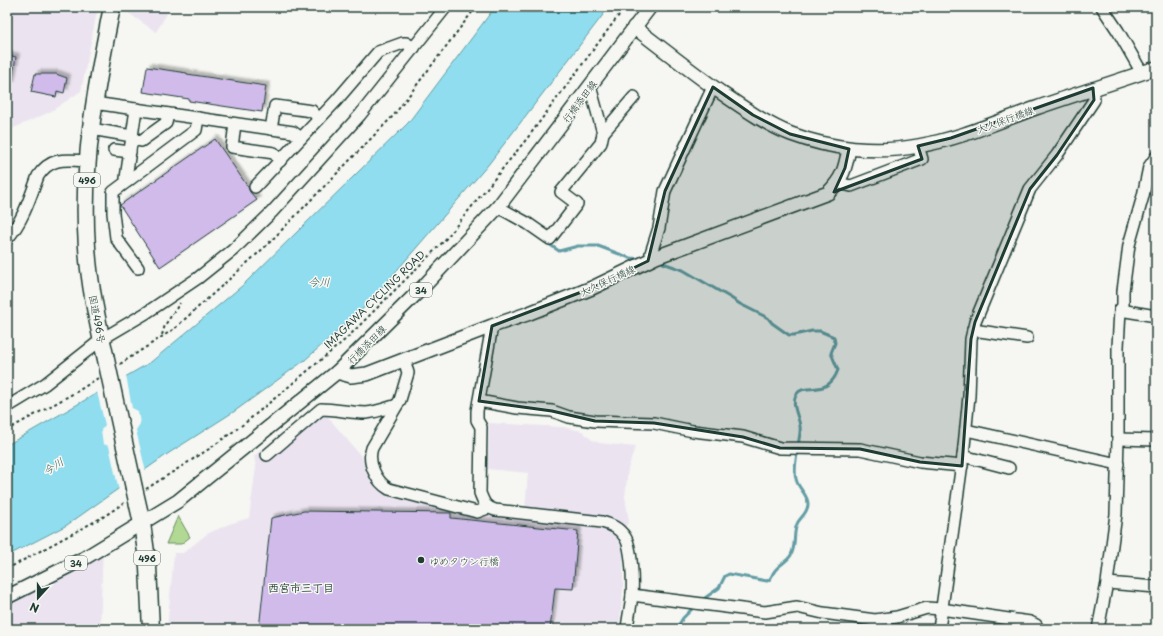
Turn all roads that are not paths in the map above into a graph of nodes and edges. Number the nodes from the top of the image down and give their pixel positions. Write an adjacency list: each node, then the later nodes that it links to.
1 (112, 7): 13 (highway, 国道496号 / 496)
2 (446, 7): 6 (street)
3 (650, 7): 5 (main road, 行橋添田線 / 34)
4 (1102, 7): 8 (street)
5 (634, 27): 9 (main road, 行橋添田線 / 34); 10 (main road, 大久保行橋線)
6 (414, 48): 17 (street); 44 (street)
7 (1156, 68): 8 (main road, 大久保行橋線)
8 (1142, 73): 11 (main road, 大久保行橋線)
9 (590, 86): 21 (street); 35 (main road, 行橋添田線 / 34)
10 (713, 87): 25 (main road, 大久保行橋線); 37 (street)
11 (1093, 88): 24 (main road, 大久保行橋線); 42 (street)
12 (634, 97): 21 (street)
13 (94, 103): 14 (street); 20 (highway, 国道496号 / 496)
14 (136, 109): 15 (street); 22 (street)
15 (168, 114): 16 (street); 22 (street)
16 (198, 118): 18 (street); 32 (street)
17 (319, 119): 19 (street); 23 (street)
18 (235, 124): 19 (street); 30 (street)
19 (271, 128): 23 (street)
20 (91, 129): 22 (street); 29 (highway, 国道496号 / 496)
21 (603, 133): 35 (street)
22 (132, 138): 27 (street)
23 (301, 138): 30 (street)
24 (918, 146): 25 (main road, 大久保行橋線); 33 (street)
25 (849, 149): 33 (main road, 大久保行橋線)
26 (114, 150): 27 (street)
27 (130, 152): 32 (street)
28 (1156, 157): 31 (street)
29 (87, 161): 36 (street); 44 (highway, 国道496号 / 496)
30 (280, 161): 34 (street)
31 (1152, 168): 39 (street)
32 (128, 181): 38 (street)
33 (838, 183): 37 (main road, 大久保行橋線)
34 (255, 187)
35 (498, 207): 46 (main road, 行橋添田線 / 34)
36 (7, 239)
37 (656, 257): 41 (main road, 大久保行橋線)
38 (138, 268)
39 (1120, 310): 40 (street); 51 (street)
40 (1156, 316)
41 (492, 326): 45 (main road, 大久保行橋線); 47 (street)
42 (973, 330): 43 (street); 50 (street)
43 (1027, 338)
44 (103, 347): 49 (street); 58 (highway, 国道496号 / 496, bridge)
45 (404, 359): 46 (main road, 大久保行橋線); 48 (street)
46 (337, 372): 58 (main road, 行橋添田線 / 34)
47 (480, 401): 54 (street); 57 (street)
48 (397, 405): 53 (street); 57 (street)
49 (7, 407)
50 (966, 430): 54 (street); 55 (street)
51 (1118, 439): 52 (street); 55 (street)
52 (1156, 440)
53 (267, 454)
54 (963, 461): 56 (street); 63 (street)
55 (1118, 464): 59 (street)
56 (1009, 468)
57 (488, 508): 61 (street)
58 (142, 523): 62 (main road, 行橋添田線 / 34); 64 (highway, 国道496号 / 496)
59 (1107, 583): 60 (street); 68 (street)
60 (1156, 587)
61 (632, 595): 63 (street); 65 (street)
62 (7, 597)
63 (941, 609): 66 (street); 67 (street)
64 (151, 629)
65 (627, 629)
66 (939, 629)
67 (1038, 629)
68 (1098, 629)

